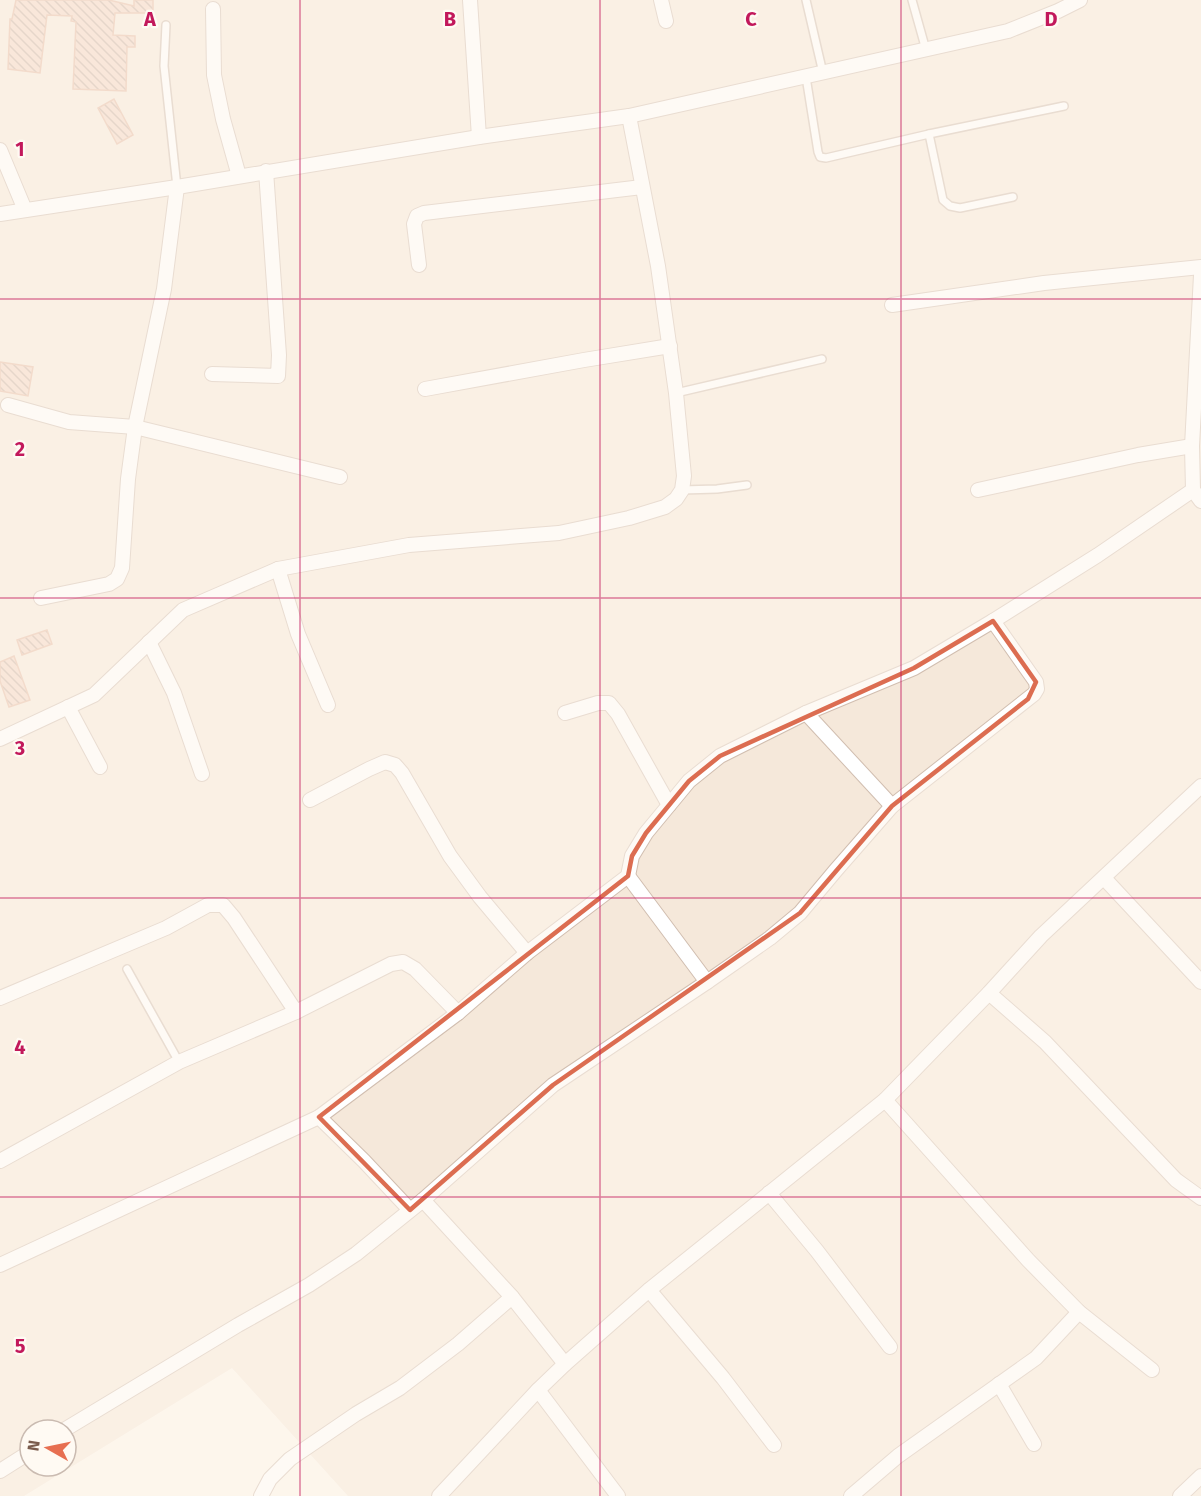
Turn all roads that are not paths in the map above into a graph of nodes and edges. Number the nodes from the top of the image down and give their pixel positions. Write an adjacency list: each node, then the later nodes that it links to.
1 (470, 0): 15 (street)
2 (661, 0): 7 (street)
3 (806, 0): 10 (lane)
4 (912, 0): 9 (lane)
5 (1080, 0): 9 (street)
6 (213, 9): 18 (street)
7 (666, 21)
8 (166, 26): 19 (lane)
9 (926, 50): 10 (street)
10 (823, 73): 11 (street)
11 (806, 77): 13 (street); 14 (lane)
12 (1064, 106): 14 (lane)
13 (629, 116): 15 (street); 20 (street)
14 (929, 134): 21 (lane)
15 (479, 137): 17 (street)
16 (0, 150): 22 (street)
17 (266, 171): 18 (street); 31 (street)
18 (239, 176): 19 (street)
19 (177, 187): 22 (street); 35 (street)
20 (642, 187): 24 (street); 29 (street)
21 (1013, 197)
22 (25, 210): 23 (street)
23 (0, 214)
24 (419, 265)
25 (1201, 267): 28 (street)
26 (1201, 275): 27 (street)
27 (1201, 289): 36 (street)
28 (892, 305)
29 (670, 346): 32 (street); 33 (street)
30 (822, 359): 33 (lane)
31 (212, 374)
32 (425, 389)
33 (676, 393): 39 (street)
34 (8, 405): 35 (street)
35 (135, 428): 37 (street); 43 (street)
36 (1192, 446): 40 (street); 41 (street)
37 (340, 477)
38 (747, 484): 39 (lane)
39 (682, 490): 42 (street)
40 (978, 490)
41 (1197, 496): 44 (street)
42 (278, 569): 45 (street); 46 (street)
43 (41, 598)
44 (993, 621): 49 (street); 56 (street)
45 (149, 642): 47 (street); 52 (street)
46 (328, 705)
47 (68, 707): 50 (street); 51 (street)
48 (565, 713): 55 (street)
49 (806, 713): 55 (street); 56 (street)
50 (0, 738)
51 (100, 767)
52 (202, 774)
53 (1201, 786): 58 (street)
54 (310, 800): 59 (street)
55 (669, 805): 57 (street)
56 (892, 806): 61 (street)
57 (628, 876): 59 (street); 61 (street)
58 (1104, 878): 62 (street); 63 (street)
59 (527, 953): 66 (street)
60 (127, 969): 67 (lane)
61 (707, 982): 73 (street)
62 (1201, 982)
63 (989, 993): 68 (street); 72 (street)
64 (0, 998): 65 (street)
65 (296, 1012): 66 (street); 67 (street)
66 (458, 1013): 69 (street)
67 (179, 1062): 70 (street)
68 (885, 1100): 71 (street); 78 (street)
69 (319, 1117): 74 (street); 75 (street)
70 (0, 1161)
71 (769, 1193): 76 (street); 79 (street)
72 (1201, 1198)
73 (423, 1200): 74 (street); 77 (street)
74 (410, 1210): 84 (street)
75 (0, 1265)
76 (650, 1290): 80 (street); 86 (street)
77 (512, 1297): 80 (street); 90 (street)
78 (1079, 1312): 81 (street); 82 (street)
79 (890, 1347)
80 (565, 1364): 83 (street)
81 (1152, 1370)
82 (999, 1384): 85 (street); 93 (street)
83 (538, 1390): 91 (street); 92 (street)
84 (78, 1422)
85 (1034, 1444)
86 (774, 1445)
87 (18, 1460): 88 (street)
88 (0, 1471)
89 (1201, 1476): 94 (street)
90 (261, 1496)
91 (439, 1496)
92 (618, 1496)
93 (851, 1496)
94 (1180, 1496)

